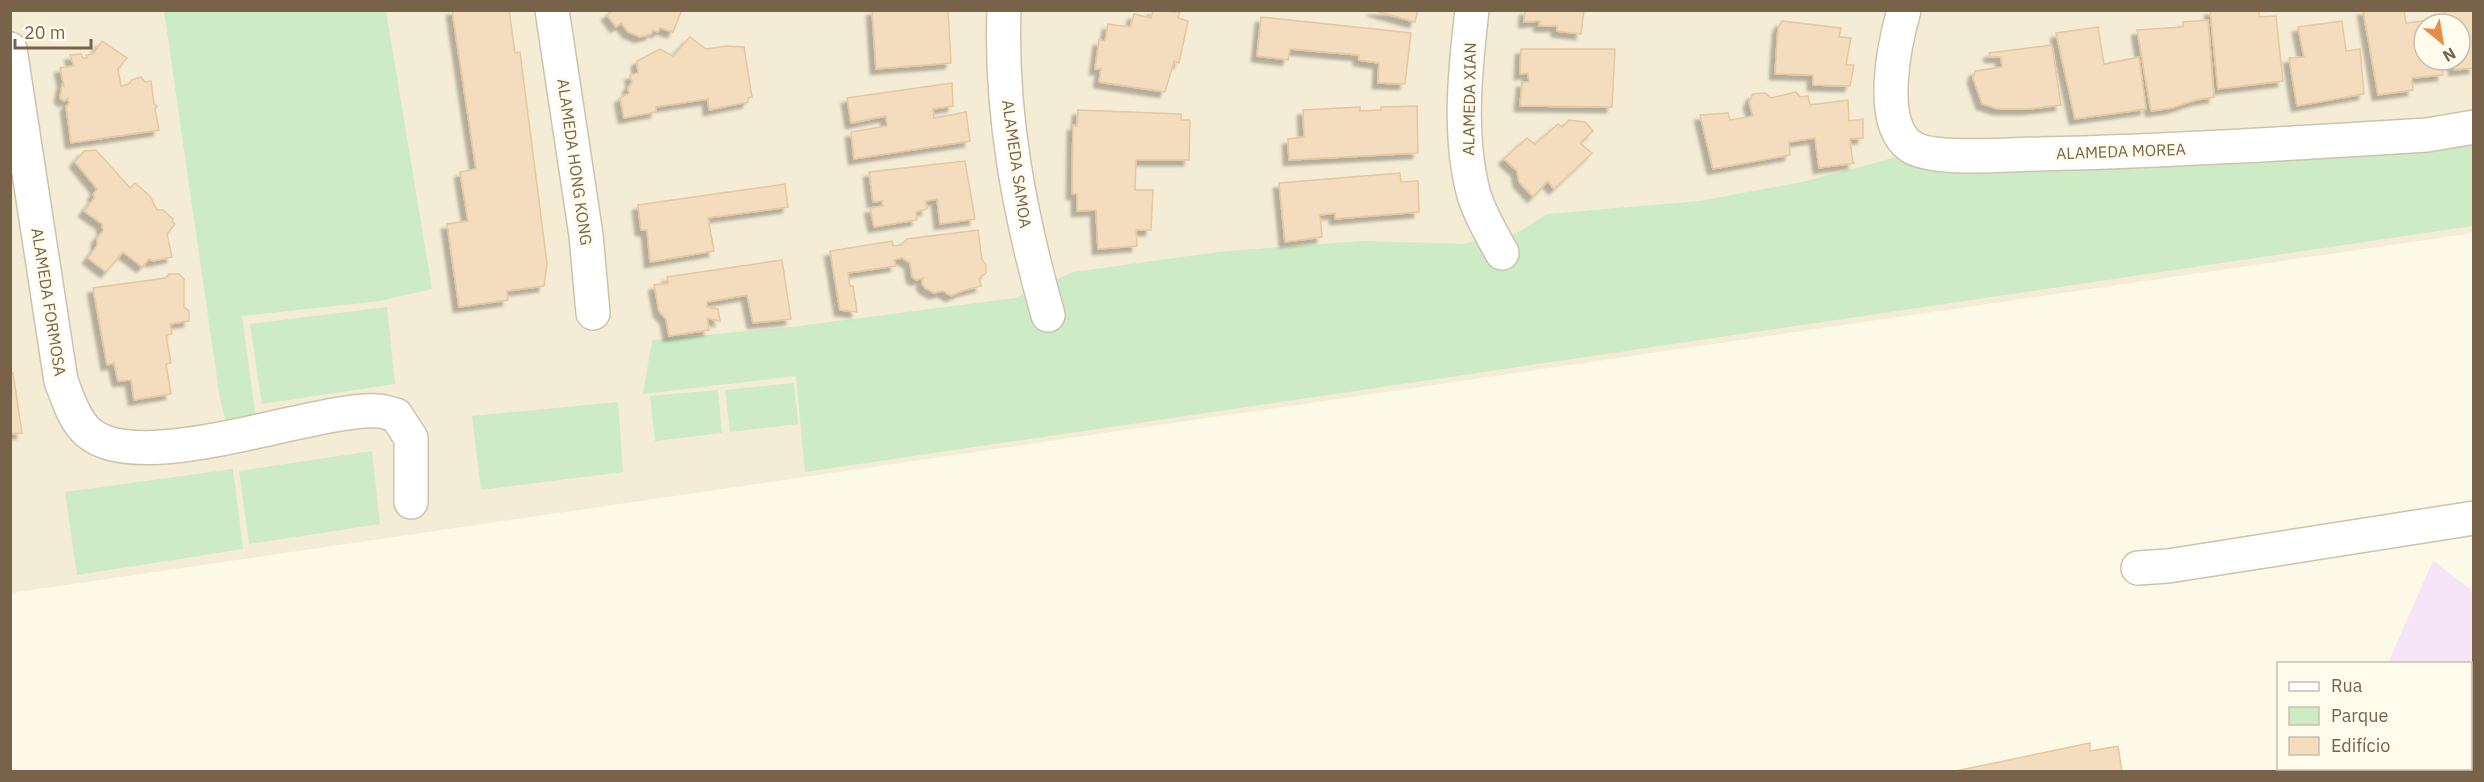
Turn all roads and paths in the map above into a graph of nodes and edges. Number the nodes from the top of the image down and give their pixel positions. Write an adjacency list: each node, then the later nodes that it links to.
1 (552, 10): 8 (street, ALAMEDA HONG KONG)
2 (1004, 10): 9 (street, ALAMEDA SAMOA)
3 (1472, 10): 7 (street, ALAMEDA XIAN)
4 (1904, 10): 6 (street, ALAMEDA MOREA)
5 (10, 48): 10 (street, ALAMEDA FORMOSA)
6 (2474, 127)
7 (1502, 253)
8 (593, 313)
9 (1048, 315)
10 (411, 502)
11 (2474, 518): 12 (street)
12 (2412, 528): 13 (street); 14 (street)
13 (2474, 537)
14 (2138, 568)

